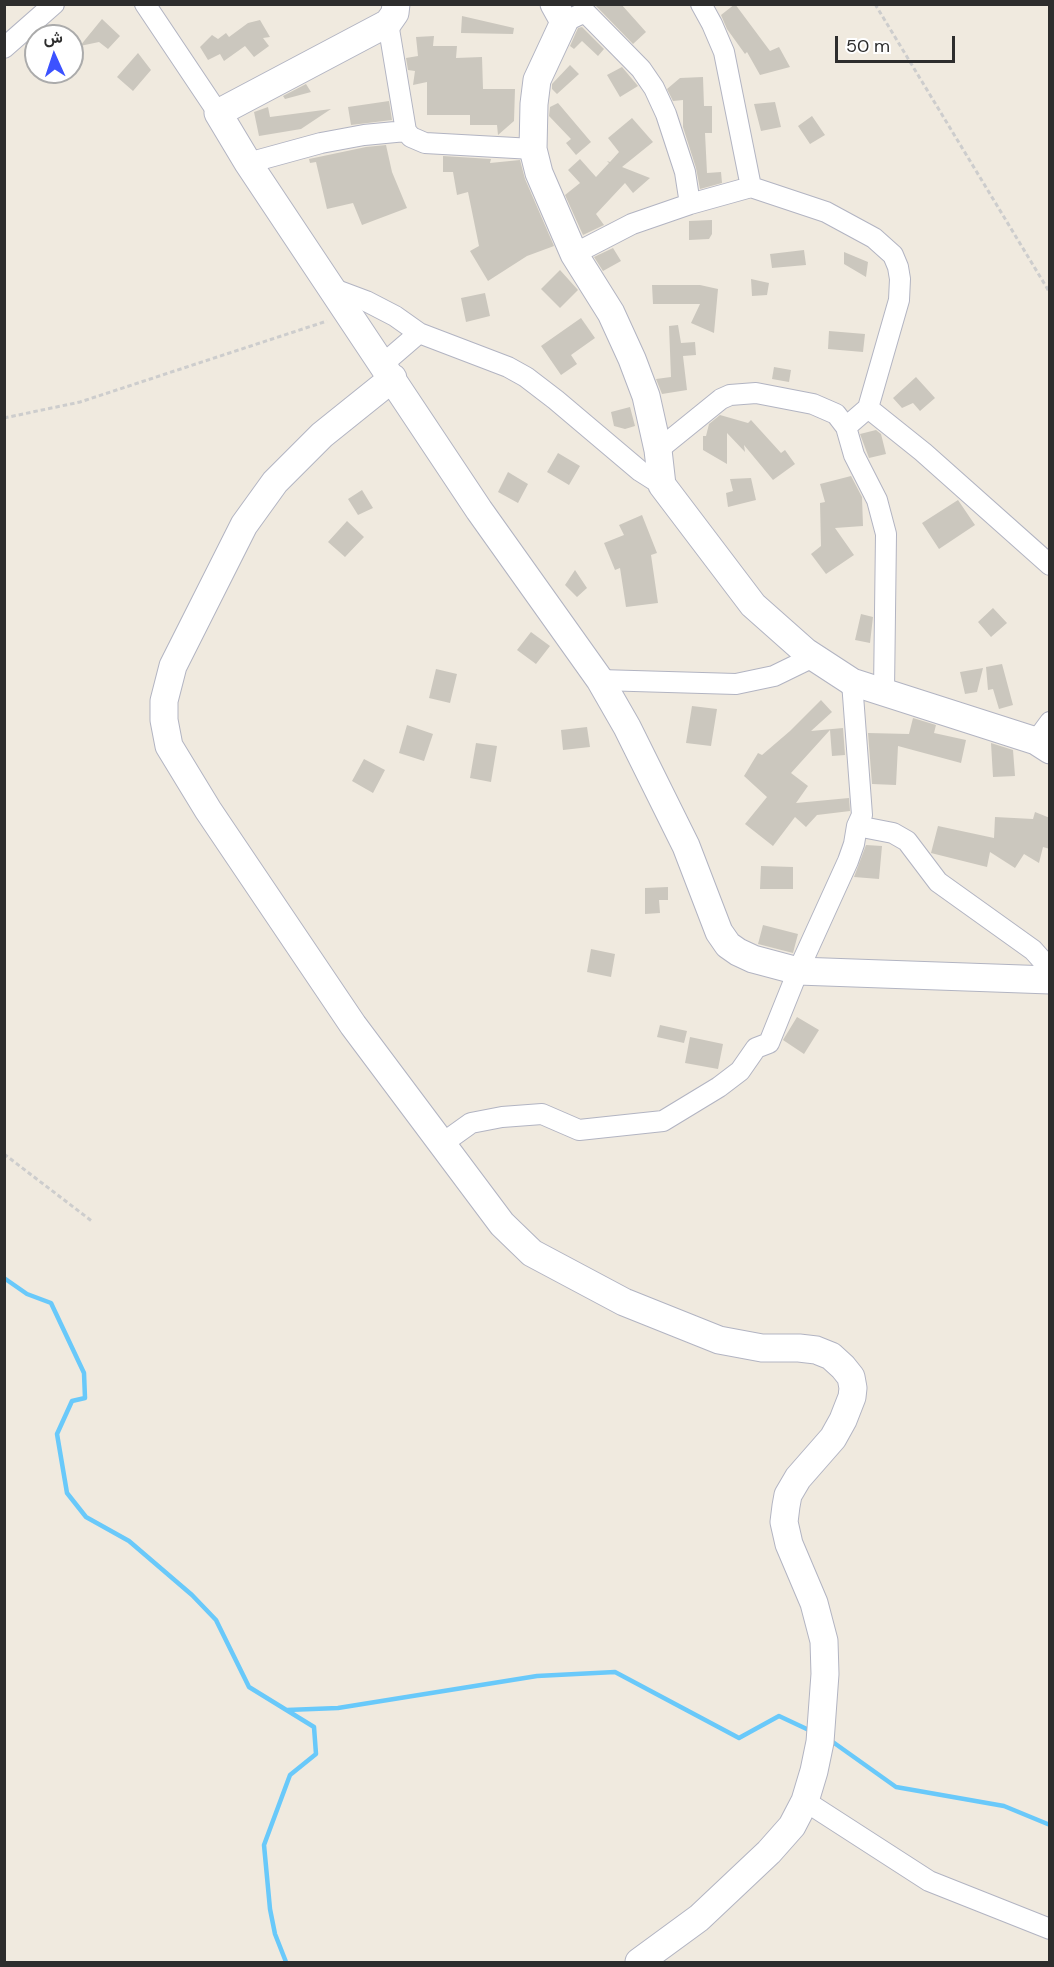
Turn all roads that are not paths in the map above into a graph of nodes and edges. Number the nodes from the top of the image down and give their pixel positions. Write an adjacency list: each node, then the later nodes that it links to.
1 (54, 4): 6 (street)
2 (145, 4): 7 (street)
3 (701, 4): 11 (street)
4 (392, 11): 7 (street); 8 (street)
5 (573, 11): 9 (street); 12 (street)
6 (4, 48)
7 (218, 113): 10 (street)
8 (406, 131): 9 (street); 10 (street)
9 (532, 149): 13 (street)
10 (248, 163): 14 (street)
11 (751, 187): 12 (street); 17 (street)
12 (690, 204): 13 (street)
13 (574, 254): 19 (street)
14 (334, 289): 15 (street); 16 (street)
15 (419, 333): 16 (street); 20 (street)
16 (388, 371): 23 (street); 31 (street)
17 (868, 408): 18 (street); 21 (street)
18 (846, 427): 19 (street); 25 (street)
19 (658, 450): 20 (street)
20 (662, 485): 22 (street)
21 (1050, 565)
22 (813, 657): 23 (street); 24 (street)
23 (600, 680): 29 (street)
24 (852, 682): 25 (street); 27 (street)
25 (884, 691): 26 (street)
26 (1045, 738)
27 (857, 825): 28 (street); 29 (street)
28 (1050, 969)
29 (798, 971): 30 (street); 31 (street)
30 (1050, 980)
31 (443, 1143): 32 (street)
32 (804, 1801): 33 (street); 34 (street)
33 (1050, 1929)
34 (639, 1962)

